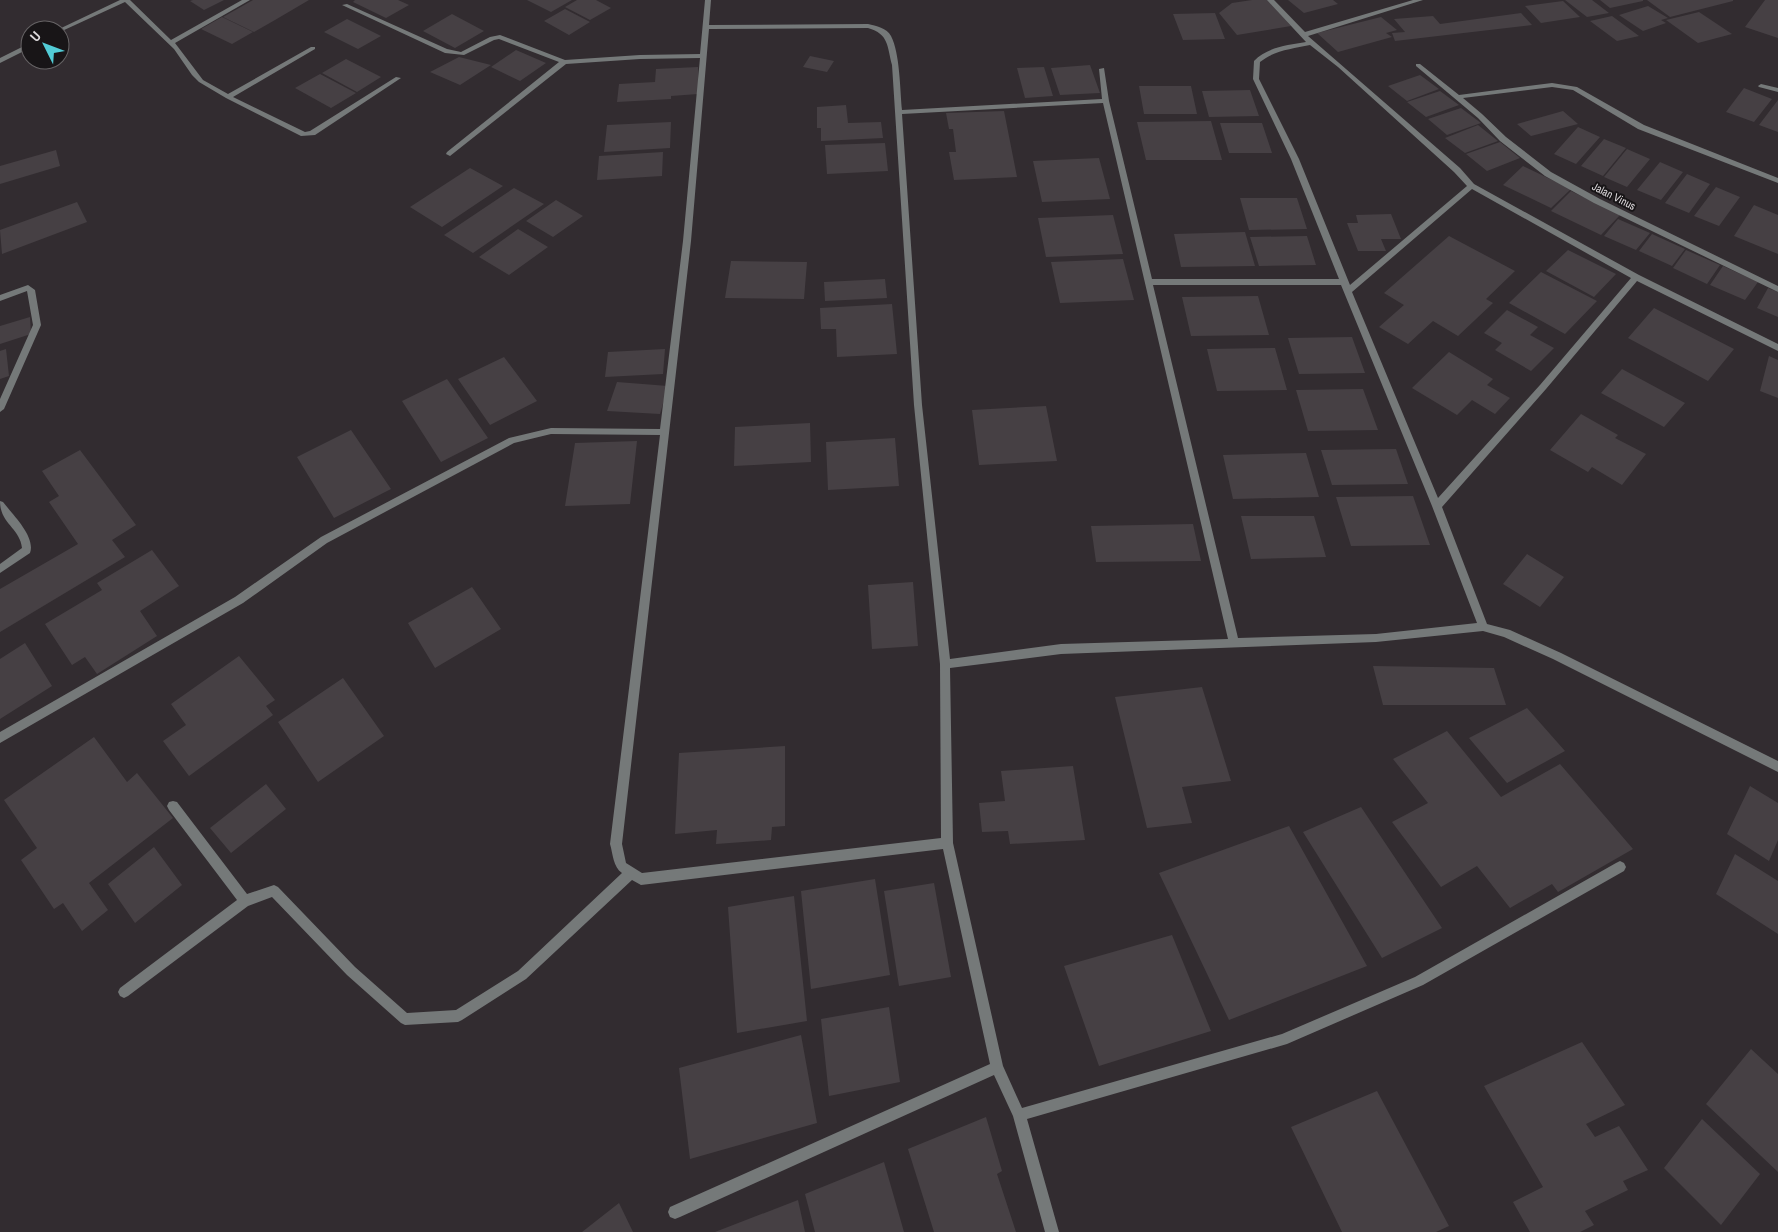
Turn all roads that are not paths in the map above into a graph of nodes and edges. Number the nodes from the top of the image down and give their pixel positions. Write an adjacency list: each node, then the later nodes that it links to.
1 (125, 0): 7 (street); 10 (street)
2 (247, 0): 10 (street)
3 (708, 0): 8 (street)
4 (1270, 0): 9 (street)
5 (1420, 0): 9 (street)
6 (345, 5): 16 (street)
7 (70, 25)
8 (706, 27): 14 (street); 25 (street)
9 (1303, 34): 11 (street)
10 (170, 43): 22 (street)
11 (1311, 43): 28 (street); 31 (street)
12 (313, 48): 22 (street)
13 (20, 50): 15 (street)
14 (703, 56): 16 (street); 37 (street)
15 (0, 61)
16 (564, 62): 26 (street)
17 (1418, 65): 23 (street, Jalan Vinus)
18 (1102, 69): 24 (street)
19 (398, 78): 22 (street)
20 (1761, 86): 21 (street)
21 (1778, 90)
22 (228, 97)
23 (1458, 97): 27 (street); 32 (street, Jalan Vinus)
24 (1106, 101): 25 (street); 30 (street)
25 (898, 112): 43 (street)
26 (450, 154)
27 (1778, 181)
28 (1471, 186): 29 (street); 33 (street)
29 (1636, 276): 35 (street); 39 (street)
30 (1149, 282): 31 (street); 42 (street)
31 (1345, 282): 33 (street)
32 (1778, 289)
33 (1348, 291): 39 (street)
34 (0, 298): 36 (street)
35 (1778, 348)
36 (0, 409)
37 (663, 432): 44 (street); 49 (street)
38 (0, 505): 40 (street)
39 (1437, 506): 41 (street)
40 (0, 569)
41 (1483, 627): 42 (street); 45 (street)
42 (1234, 644): 43 (street)
43 (945, 664): 47 (street)
44 (0, 738)
45 (1778, 767)
46 (173, 806): 50 (street)
47 (947, 843): 49 (street); 52 (street)
48 (1620, 867): 53 (street)
49 (632, 872): 50 (street)
50 (245, 900): 51 (street)
51 (124, 992)
52 (998, 1067): 53 (street); 54 (street)
53 (1019, 1114): 55 (street)
54 (675, 1212)
55 (1052, 1232)

